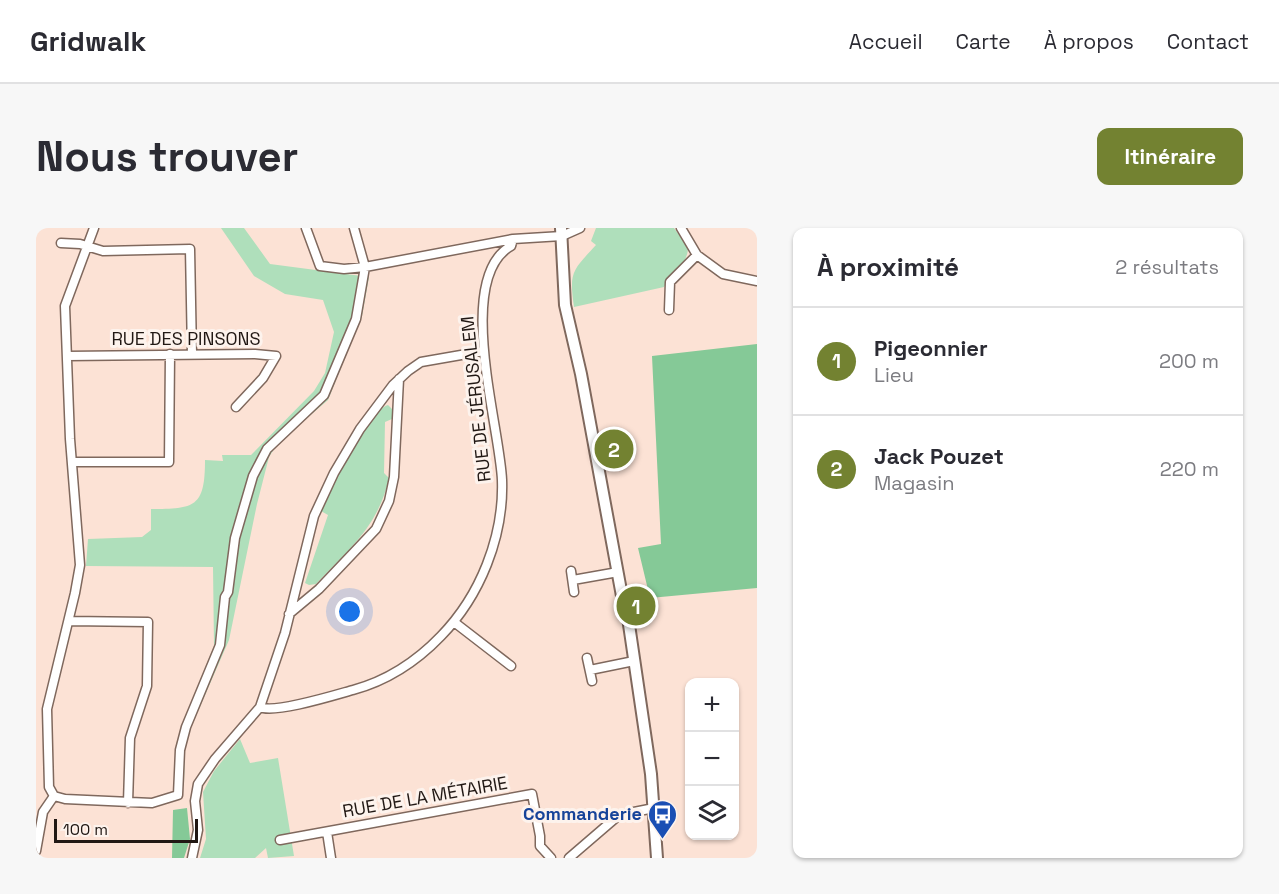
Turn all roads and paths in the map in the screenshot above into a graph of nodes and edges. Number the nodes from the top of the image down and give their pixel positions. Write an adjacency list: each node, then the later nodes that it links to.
1 (94, 228): 9 (street)
2 (306, 228): 11 (street)
3 (354, 228): 11 (street)
4 (580, 228): 6 (street)
5 (681, 228): 10 (street)
6 (561, 232): 7 (street); 21 (street)
7 (513, 239): 11 (street); 14 (street, RUE DE JÉRUSALEM)
8 (62, 243): 9 (street)
9 (87, 247): 16 (street); 17 (street)
10 (695, 251): 12 (street); 13 (street)
11 (365, 267): 33 (street)
12 (757, 281)
13 (669, 310)
14 (484, 351): 18 (street); 25 (street, RUE DE JÉRUSALEM)
15 (170, 354): 16 (street, RUE DES PINSONS); 17 (street, RUE DES PINSONS); 20 (street)
16 (192, 354): 19 (street, RUE DES PINSONS)
17 (67, 356): 20 (street)
18 (399, 379): 23 (street); 23 (street)
19 (236, 407)
20 (72, 462): 24 (street)
21 (618, 572): 22 (street); 27 (street)
22 (574, 592)
23 (289, 614): 31 (street)
24 (69, 621): 32 (street); 33 (street)
25 (454, 622): 28 (street); 31 (street, RUE DE JÉRUSALEM)
26 (587, 658): 29 (street)
27 (634, 661): 29 (street); 34 (street)
28 (511, 666)
29 (590, 670): 30 (street)
30 (592, 681)
31 (260, 707): 38 (street)
32 (54, 795): 33 (street); 37 (street)
33 (128, 803)
34 (654, 808): 41 (street); 42 (street)
35 (327, 832): 36 (street, RUE DE LA MÉTAIRIE); 39 (street, RUE DE LA MÉTAIRIE); 40 (street, RUE DE LA MÉTAIRIE)
36 (280, 840)
37 (36, 851)
38 (192, 858)
39 (331, 858)
40 (551, 858)
41 (569, 858)
42 (657, 858)

